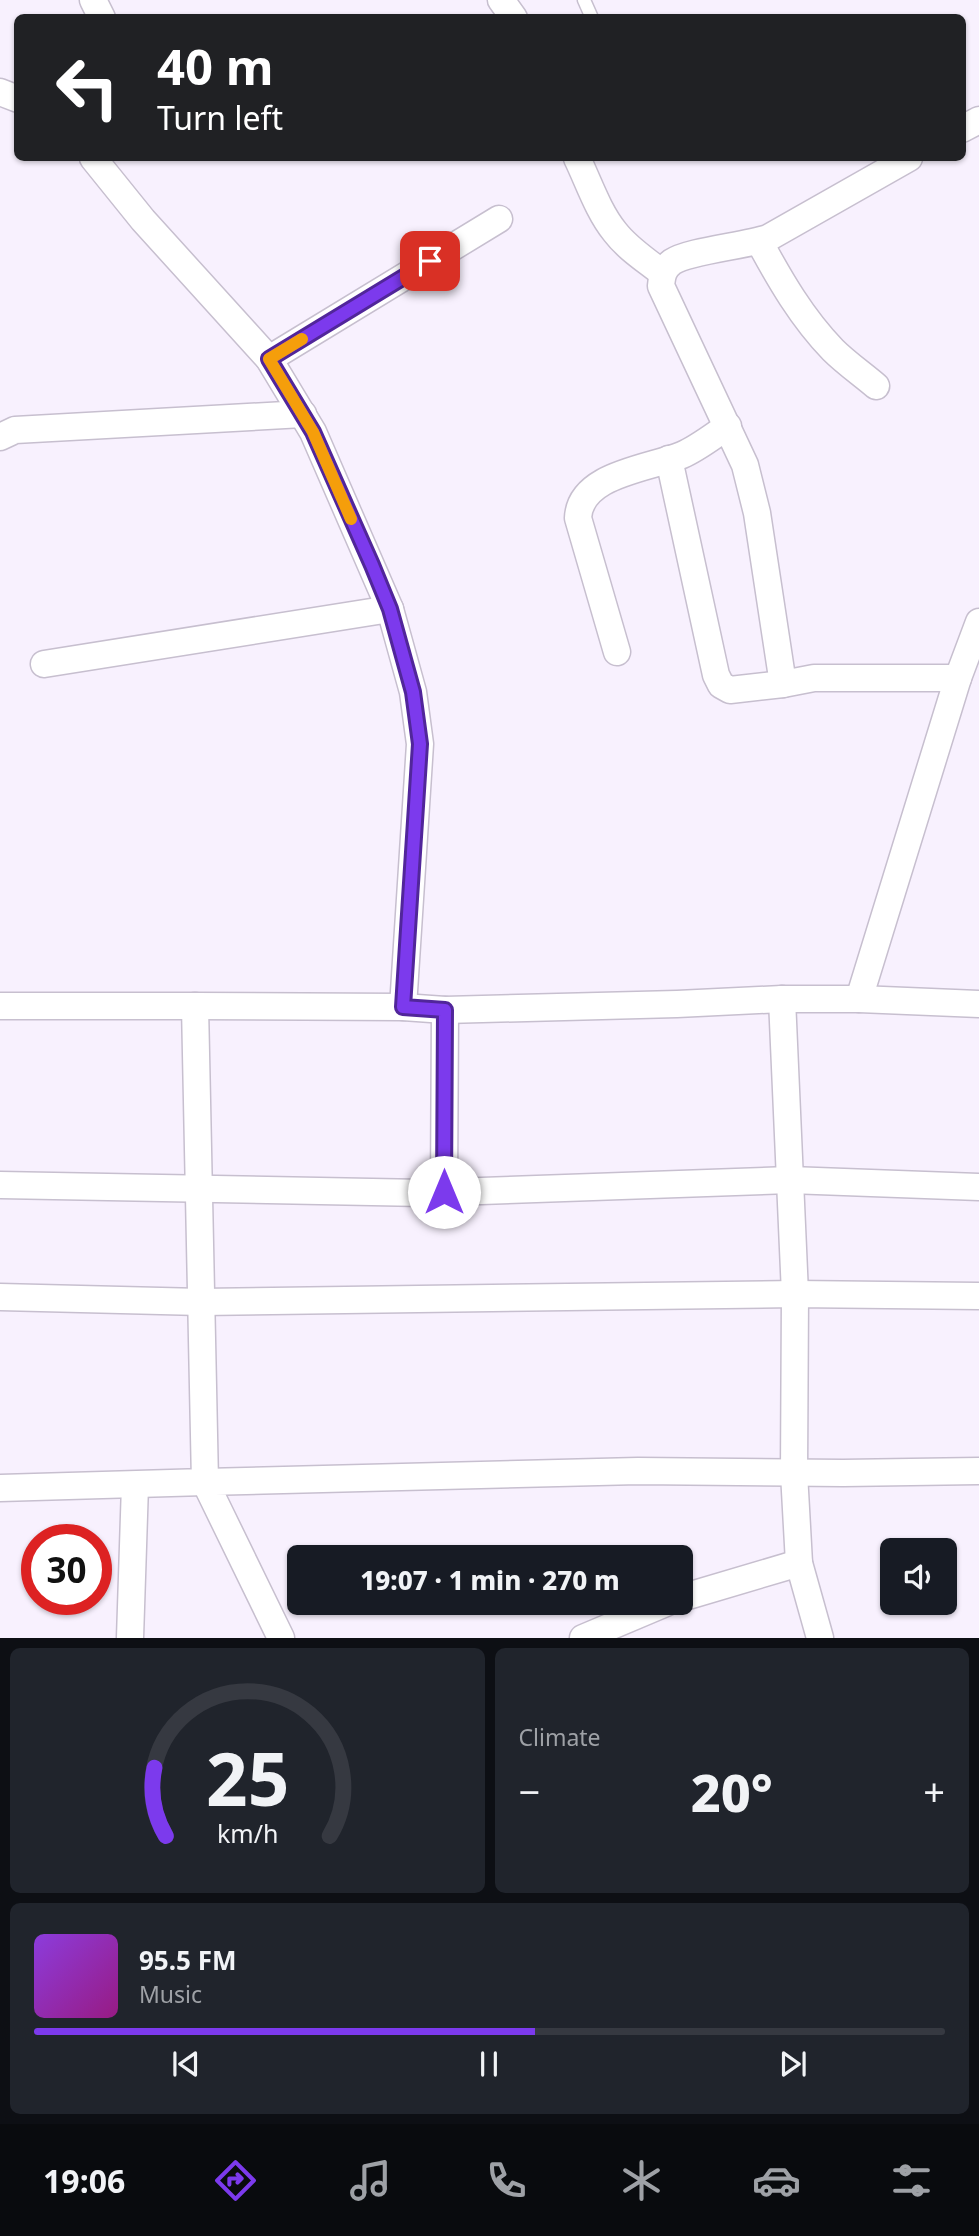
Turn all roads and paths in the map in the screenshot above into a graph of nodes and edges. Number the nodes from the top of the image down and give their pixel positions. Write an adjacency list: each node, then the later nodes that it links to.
1 (95, 161): 7 (street)
2 (579, 161): 6 (street)
3 (904, 161): 5 (street)
4 (499, 219): 7 (street)
5 (759, 241): 6 (street); 8 (street)
6 (662, 273): 10 (street)
7 (269, 359): 9 (street)
8 (876, 386)
9 (303, 414): 11 (street); 13 (street)
10 (728, 426): 12 (street); 18 (street)
11 (0, 437)
12 (669, 459): 15 (street); 18 (street)
13 (390, 609): 16 (street); 24 (street)
14 (979, 622): 17 (street)
15 (617, 652)
16 (44, 664)
17 (958, 678): 18 (street); 20 (street)
18 (783, 684)
19 (782, 999): 20 (street); 25 (street); 26 (street)
20 (859, 999): 21 (street)
21 (979, 1004)
22 (0, 1006): 23 (street)
23 (195, 1006): 24 (street); 28 (street)
24 (403, 1007): 25 (street)
25 (445, 1010): 30 (street)
26 (790, 1180): 29 (street); 30 (street); 31 (street)
27 (0, 1185): 28 (street)
28 (198, 1187): 30 (street); 34 (street)
29 (979, 1187)
30 (444, 1192)
31 (795, 1294): 32 (street); 34 (street); 36 (street)
32 (979, 1296)
33 (0, 1297): 34 (street)
34 (201, 1302): 37 (street)
35 (979, 1471): 36 (street)
36 (794, 1473): 37 (street); 40 (street)
37 (205, 1482): 38 (street); 44 (street)
38 (135, 1485): 39 (street); 43 (street)
39 (0, 1489)
40 (799, 1563): 41 (street); 46 (street)
41 (693, 1594)
42 (637, 1615): 45 (street)
43 (130, 1637)
44 (281, 1637)
45 (583, 1637)
46 (820, 1637)

